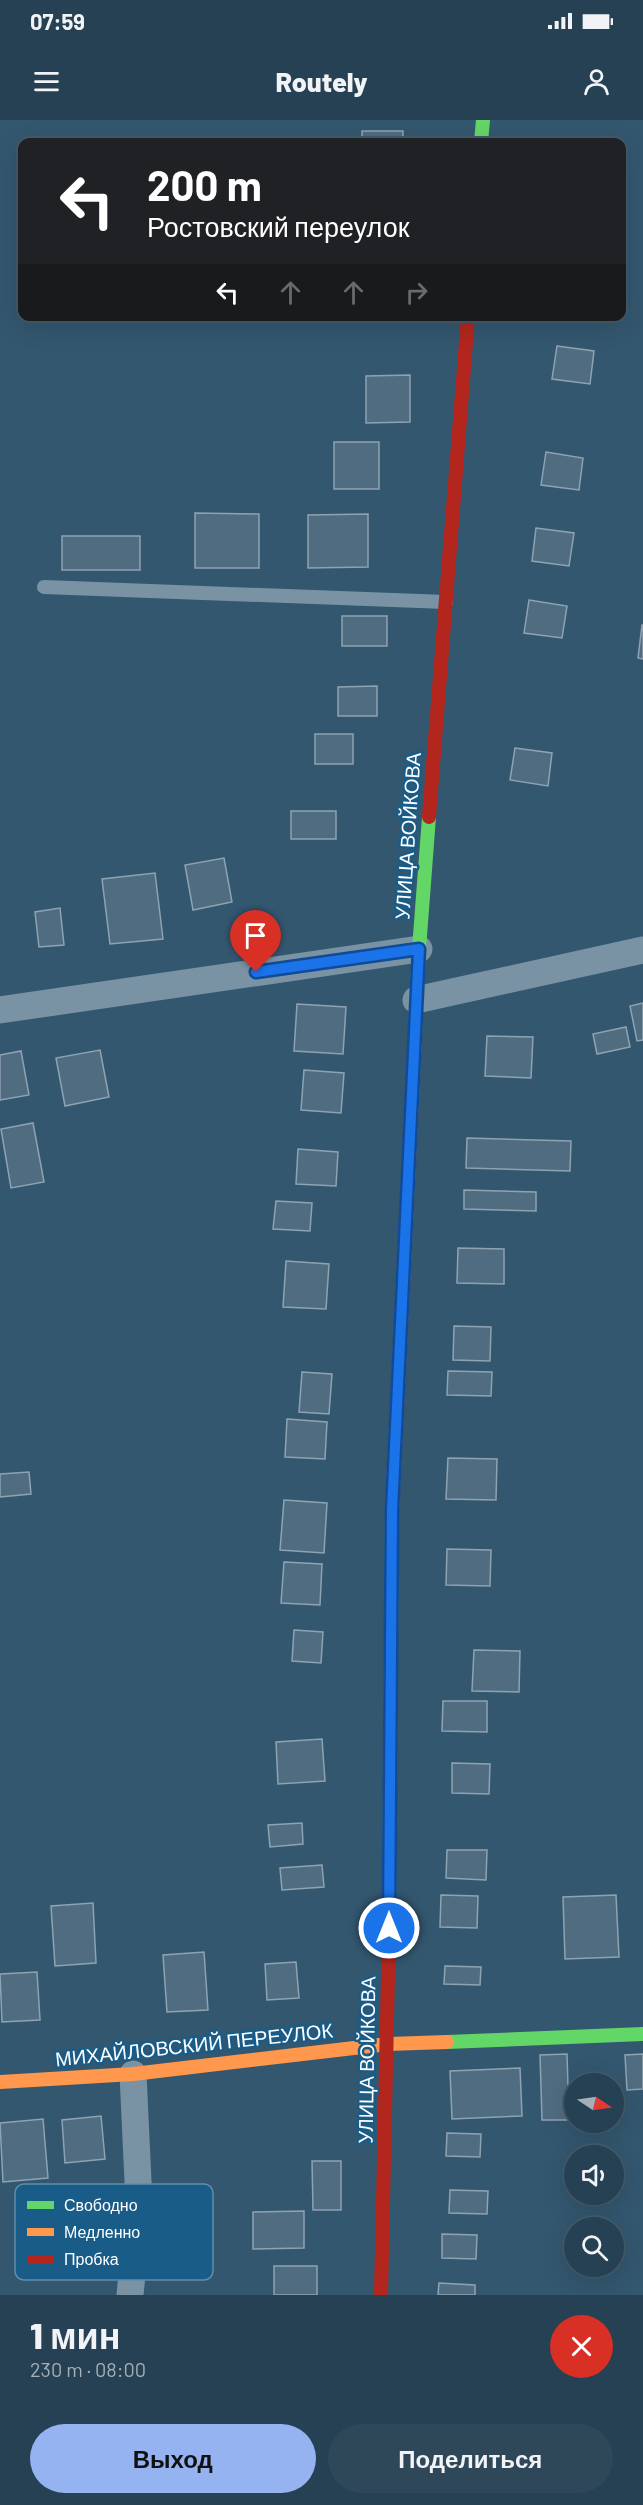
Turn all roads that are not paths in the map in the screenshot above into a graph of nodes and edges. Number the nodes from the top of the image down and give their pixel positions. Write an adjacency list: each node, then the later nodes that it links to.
1 (483, 120): 2 (main road)
2 (481, 138)
3 (468, 321): 5 (main road, УЛИЦА ВОЙКОВА)
4 (44, 587): 5 (lane)
5 (446, 602): 6 (main road, УЛИЦА ВОЙКОВА)
6 (419, 949): 8 (main road, УЛИЦА ВОЙКОВА); 9 (street)
7 (643, 950): 8 (street)
8 (416, 1000): 11 (main road, УЛИЦА ВОЙКОВА)
9 (0, 1010)
10 (643, 2034): 11 (main road, МИХАЙЛОВСКИЙ ПЕРЕУЛОК)
11 (388, 2044): 12 (main road, МИХАЙЛОВСКИЙ ПЕРЕУЛОК); 17 (main road, УЛИЦА ВОЙКОВА)
12 (133, 2074): 13 (main road, МИХАЙЛОВСКИЙ ПЕРЕУЛОК); 14 (street)
13 (0, 2082)
14 (138, 2184)
15 (131, 2280): 16 (street)
16 (130, 2295)
17 (381, 2295)

